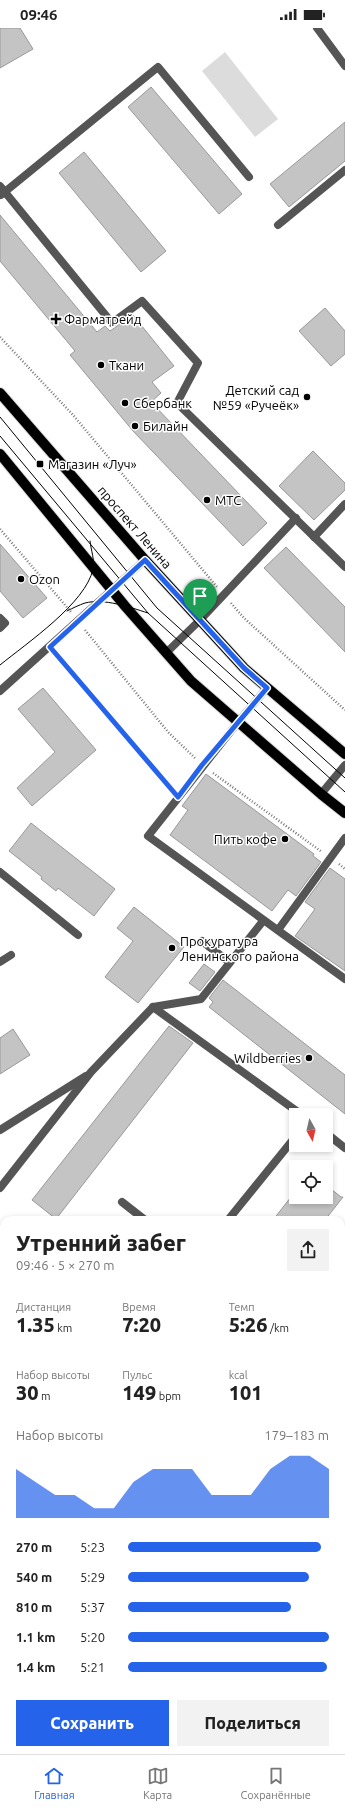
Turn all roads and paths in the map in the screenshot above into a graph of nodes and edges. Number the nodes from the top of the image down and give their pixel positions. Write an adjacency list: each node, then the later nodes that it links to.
1 (318, 28): 2 (street)
2 (345, 66)
3 (345, 170): 6 (street)
4 (250, 177): 5 (street)
5 (1, 191): 11 (street)
6 (278, 225)
7 (0, 337): 17 (path)
8 (0, 392): 14 (main road, проспект Ленина)
9 (0, 454): 16 (main road)
10 (345, 504): 13 (street)
11 (296, 518): 13 (street); 17 (street)
12 (0, 529): 20 (path)
13 (314, 537): 15 (street)
14 (145, 560): 16 (street); 19 (main road, проспект Ленина)
15 (345, 567)
16 (113, 590): 20 (street); 23 (main road)
17 (224, 594): 19 (street); 26 (path)
18 (0, 618): 21 (street)
19 (200, 620): 23 (street); 24 (main road, проспект Ленина)
20 (78, 621): 22 (street); 29 (path)
21 (0, 628)
22 (50, 647): 25 (street); 32 (path)
23 (166, 653): 27 (main road)
24 (267, 688): 27 (street); 28 (main road, проспект Ленина)
25 (0, 691)
26 (345, 710)
27 (238, 722): 29 (street); 31 (main road)
28 (345, 754)
29 (202, 765): 32 (street); 35 (path)
30 (345, 765): 31 (street)
31 (321, 794): 33 (main road)
32 (178, 797): 38 (street)
33 (345, 813)
34 (345, 838): 35 (street)
35 (330, 858): 36 (path); 39 (street)
36 (345, 869)
37 (0, 872): 40 (street)
38 (263, 921): 39 (street); 44 (street)
39 (278, 930): 45 (street)
40 (78, 934)
41 (202, 941): 44 (street)
42 (12, 955): 43 (street)
43 (0, 962)
44 (229, 962): 46 (street)
45 (345, 979)
46 (153, 1007): 47 (street); 48 (street)
47 (91, 1072): 49 (street); 53 (street)
48 (292, 1108)
49 (0, 1130)
50 (333, 1139): 52 (street)
51 (289, 1145): 56 (street)
52 (345, 1148)
53 (0, 1188)
54 (122, 1202): 55 (street)
55 (140, 1216)
56 (231, 1216)

